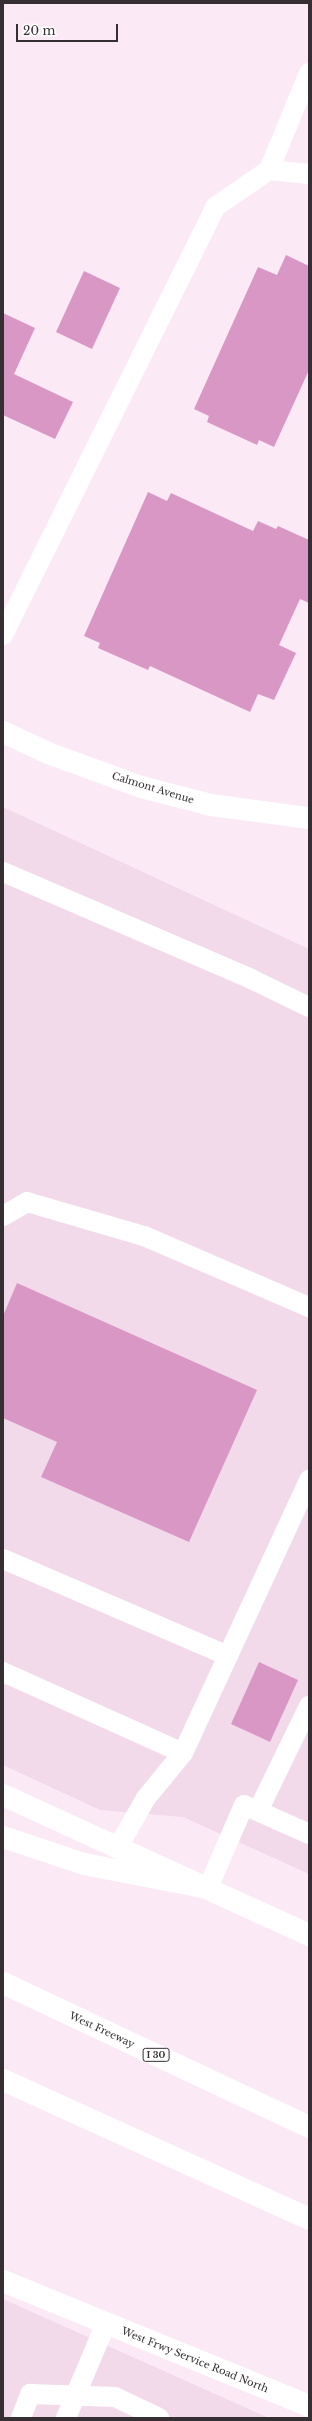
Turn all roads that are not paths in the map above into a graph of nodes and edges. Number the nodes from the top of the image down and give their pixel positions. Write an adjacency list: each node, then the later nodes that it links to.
1 (309, 73): 2 (lane)
2 (269, 170): 3 (lane); 4 (lane)
3 (309, 174)
4 (3, 635)
5 (3, 732): 6 (main road, Calmont Avenue)
6 (308, 814)
7 (3, 872): 8 (lane)
8 (309, 1007)
9 (3, 1216): 10 (lane)
10 (309, 1307)
11 (309, 1480): 13 (lane)
12 (3, 1559): 13 (lane)
13 (228, 1656): 16 (lane)
14 (3, 1672): 16 (lane)
15 (309, 1706): 18 (lane)
16 (183, 1753): 21 (lane)
17 (3, 1796): 21 (main road)
18 (258, 1812): 19 (lane); 22 (lane)
19 (309, 1834)
20 (3, 1837): 22 (main road)
21 (118, 1847): 22 (main road)
22 (208, 1888): 23 (main road)
23 (309, 1935)
24 (3, 1983): 26 (main road, West Freeway / I 30)
25 (3, 2080): 27 (main road)
26 (309, 2127)
27 (309, 2219)
28 (3, 2281): 29 (main road, West Frwy Service Road North)
29 (106, 2323): 30 (lane); 31 (main road, West Frwy Service Road North)
30 (76, 2396): 32 (lane); 33 (lane); 34 (lane)
31 (309, 2406)
32 (21, 2418)
33 (66, 2418)
34 (159, 2418)

